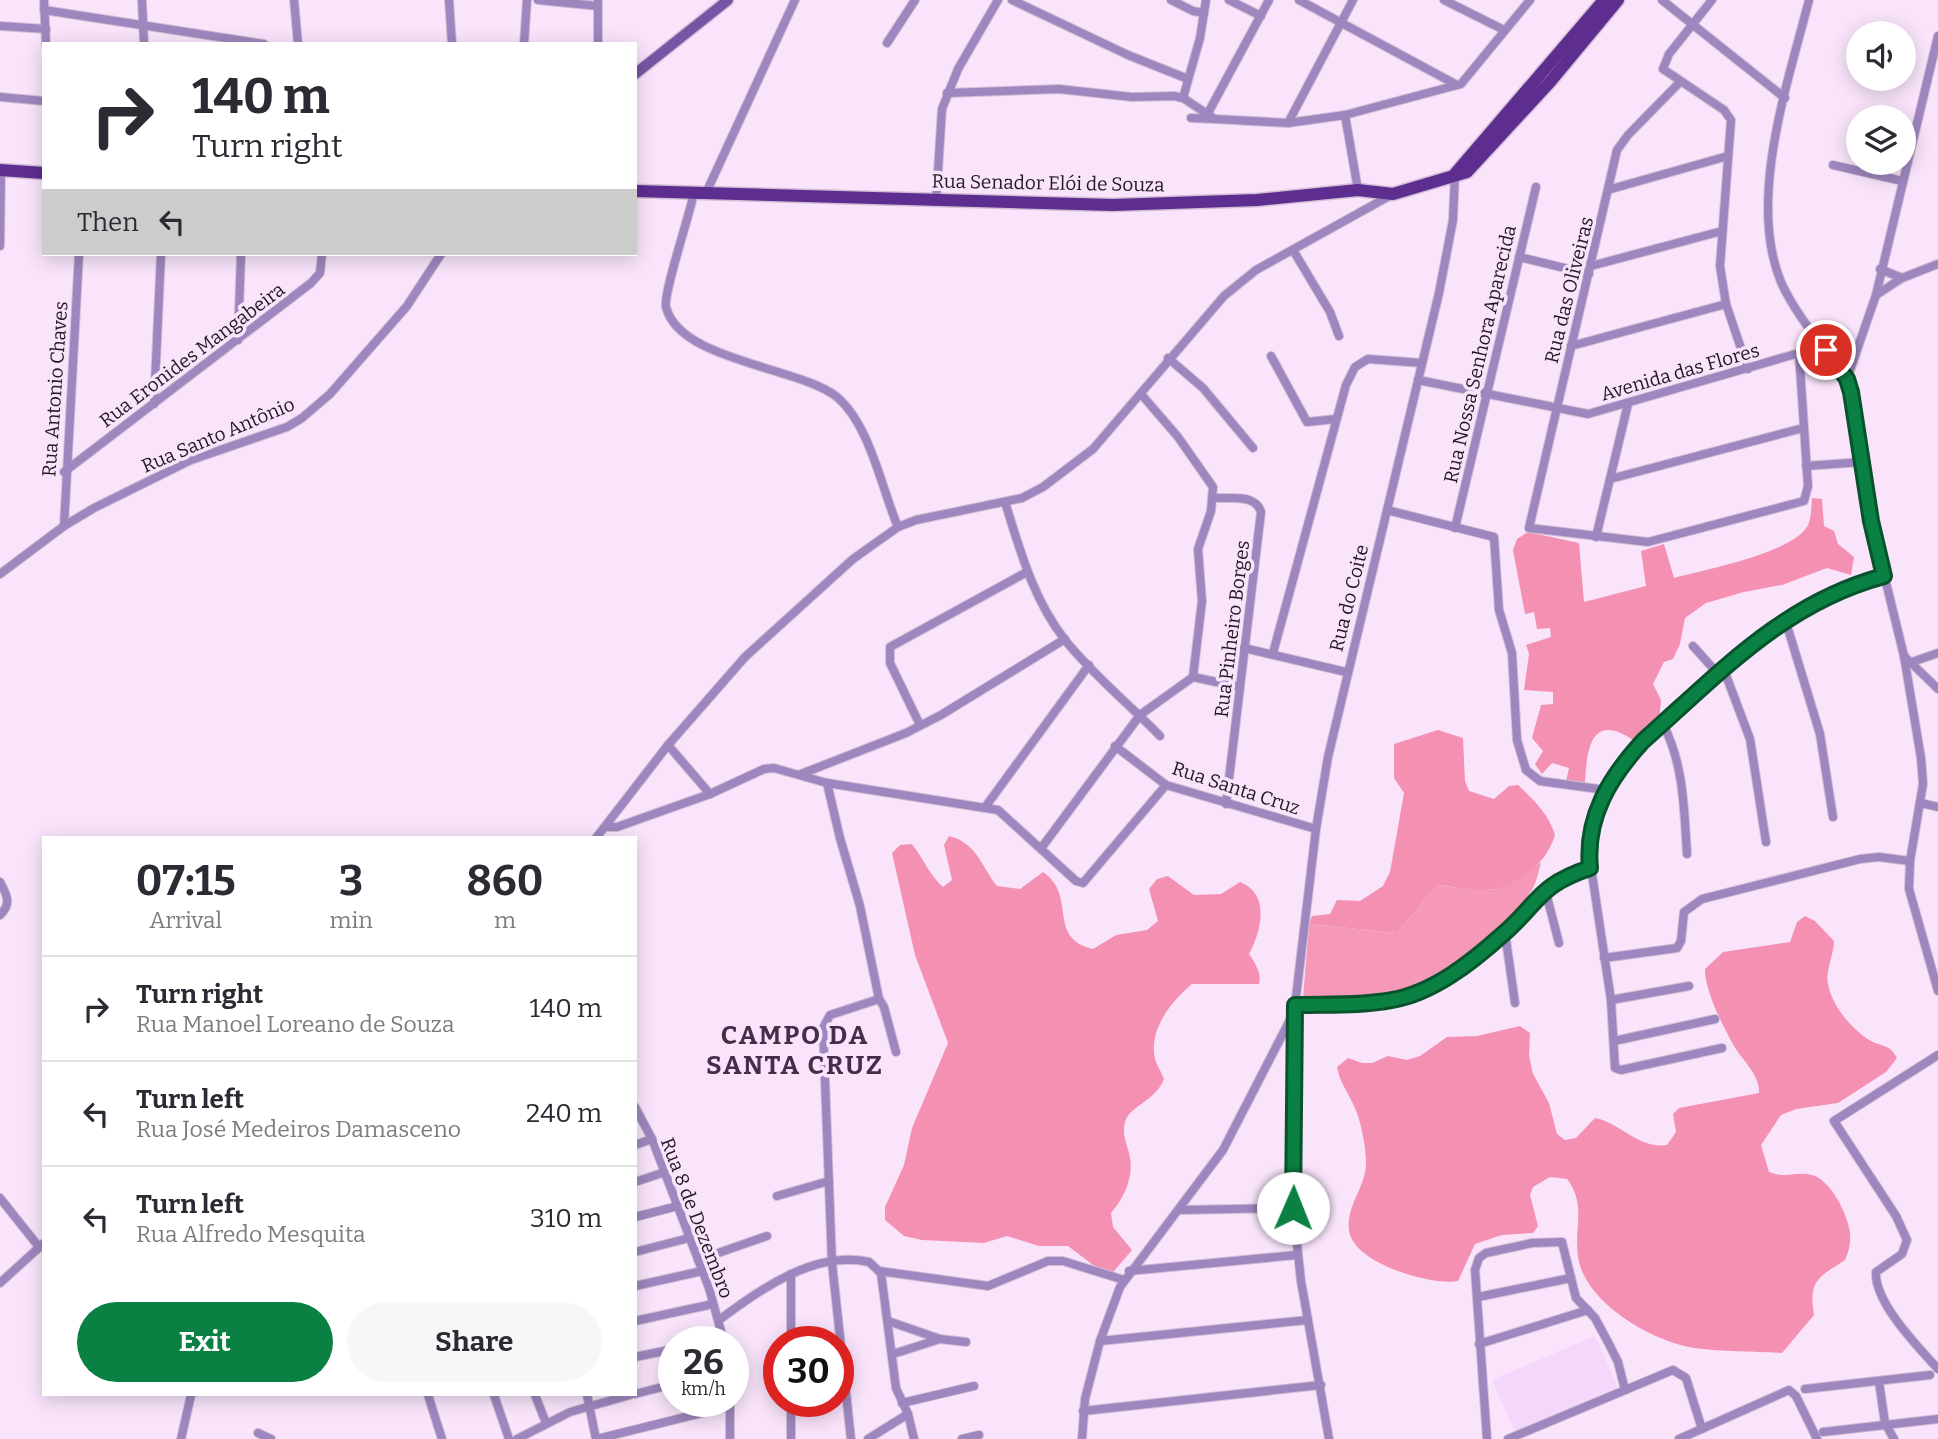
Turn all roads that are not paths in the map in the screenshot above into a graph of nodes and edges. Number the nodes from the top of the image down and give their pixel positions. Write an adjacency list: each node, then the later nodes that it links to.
1 (142, 0): 29 (street)
2 (294, 0): 37 (street)
3 (449, 0): 38 (street)
4 (527, 0): 39 (street)
5 (538, 0): 22 (street)
6 (728, 0): 42 (street)
7 (795, 0): 65 (street)
8 (915, 0): 41 (street)
9 (998, 0): 46 (street)
10 (1012, 0): 43 (street)
11 (1172, 0): 25 (street)
12 (1206, 0): 25 (street)
13 (1229, 0): 26 (street)
14 (1269, 0): 26 (street)
15 (1298, 0): 27 (street)
16 (1353, 0): 27 (street)
17 (1444, 0): 32 (street)
18 (1530, 0): 32 (street)
19 (1662, 0): 28 (street)
20 (1712, 0): 28 (street)
21 (1809, 0): 49 (street)
22 (598, 3): 40 (street)
23 (1605, 3): 59 (main road, Rua Senador Elói de Souza)
24 (44, 5): 29 (street); 31 (street)
25 (1204, 13): 43 (street)
26 (1261, 16): 52 (street)
27 (1340, 23): 45 (street); 54 (street)
28 (1693, 24): 44 (street); 49 (street)
29 (143, 25): 35 (street); 36 (street)
30 (0, 26): 31 (street)
31 (46, 29): 34 (street)
32 (1504, 30): 45 (street)
33 (1938, 36): 60 (street)
34 (47, 42)
35 (144, 42)
36 (251, 42)
37 (298, 42)
38 (452, 42)
39 (524, 42)
40 (598, 42)
41 (887, 43)
42 (637, 72)
43 (1188, 79): 48 (street)
44 (1680, 82): 55 (street); 62 (street, Rua das Oliveiras)
45 (1457, 85): 51 (street)
46 (947, 93): 48 (street); 67 (street)
47 (0, 97): 50 (street)
48 (1183, 98): 52 (street)
49 (1785, 98): 87 (street)
50 (42, 101)
51 (1345, 115): 54 (street); 63 (street)
52 (1212, 116): 53 (street); 54 (street)
53 (1191, 118)
54 (1288, 123)
55 (1728, 156): 62 (street); 68 (street)
56 (1832, 164): 60 (street)
57 (1, 170): 58 (main road); 69 (street)
58 (42, 173)
59 (1455, 174): 66 (main road, Rua Senador Elói de Souza); 91 (street, Rua do Coite)
60 (1902, 181): 79 (street)
61 (1536, 187): 77 (street, Rua Nossa Senhora Aparecida)
62 (1611, 189): 80 (street, Rua das Oliveiras)
63 (1357, 190): 66 (main road, Rua Senador Elói de Souza); 67 (main road, Rua Senador Elói de Souza)
64 (637, 191): 65 (main road, Rua Senador Elói de Souza)
65 (700, 193): 67 (main road, Rua Senador Elói de Souza); 111 (street)
66 (1393, 194): 71 (street)
67 (936, 202)
68 (1722, 231): 80 (street); 83 (street)
69 (0, 237): 70 (street)
70 (0, 246)
71 (1293, 250): 84 (street); 90 (street)
72 (79, 256): 105 (street, Rua Antonio Chaves)
73 (161, 256): 97 (street)
74 (241, 256): 85 (street)
75 (322, 256): 85 (street, Rua Eronides Mangabeira)
76 (439, 256): 110 (street, Rua Santo Antônio)
77 (1519, 257): 80 (street); 96 (street, Rua Nossa Senhora Aparecida)
78 (1938, 264): 81 (street)
79 (1880, 269): 81 (street); 82 (street)
80 (1590, 270): 86 (street, Rua das Oliveiras)
81 (1902, 278): 82 (street)
82 (1876, 295): 93 (street)
83 (1726, 304): 86 (street); 92 (street)
84 (1339, 336)
85 (238, 340): 97 (street, Rua Eronides Mangabeira)
86 (1571, 346): 99 (street, Rua das Oliveiras)
87 (1826, 350): 88 (street, Avenida das Flores); 93 (street)
88 (1799, 353): 92 (street, Avenida das Flores); 101 (street)
89 (1271, 355): 100 (street)
90 (1168, 358): 95 (street); 102 (street)
91 (1422, 363): 94 (street, Rua do Coite); 100 (street)
92 (1748, 369): 98 (street, Avenida das Flores)
93 (1847, 379): 103 (street)
94 (1418, 380): 96 (street, Avenida das Flores); 109 (street, Rua do Coite)
95 (1141, 394): 107 (street); 108 (street)
96 (1487, 394): 99 (street, Avenida das Flores); 112 (street, Rua Nossa Senhora Aparecida)
97 (154, 404): 105 (street, Rua Eronides Mangabeira)
98 (1628, 404): 99 (street, Avenida das Flores); 106 (street)
99 (1556, 408): 113 (street, Rua das Oliveiras)
100 (1335, 419): 121 (street)
101 (1802, 428): 104 (street); 106 (street)
102 (1253, 448)
103 (1862, 462): 104 (street); 116 (street)
104 (1807, 466): 113 (street)
105 (64, 472): 110 (street, Rua Antonio Chaves)
106 (1610, 479): 113 (street)
107 (1213, 498): 120 (street, Rua Pinheiro Borges); 128 (street)
108 (1005, 502): 111 (street); 114 (street)
109 (1387, 510): 112 (street); 126 (street, Rua do Coite)
110 (64, 526): 115 (street, Rua Santo Antônio)
111 (898, 527): 135 (street)
112 (1455, 528): 140 (street)
113 (1596, 537)
114 (1027, 572): 118 (street); 133 (street)
115 (0, 574)
116 (1884, 576): 117 (street); 123 (street)
117 (1785, 619): 127 (street); 146 (street)
118 (1065, 639): 125 (street); 133 (street)
119 (1693, 646): 127 (street)
120 (1244, 648): 121 (street); 129 (street, Rua Pinheiro Borges)
121 (1273, 653): 126 (street)
122 (1938, 653): 124 (street)
123 (1904, 656): 124 (street); 142 (street)
124 (1912, 662): 130 (street)
125 (1089, 666): 131 (street); 144 (street)
126 (1346, 672): 148 (street, Rua do Coite)
127 (1721, 673): 132 (street); 150 (street)
128 (1193, 677): 129 (street); 131 (street)
129 (1240, 687): 143 (street, Rua Pinheiro Borges)
130 (1938, 689)
131 (1140, 715): 134 (street); 136 (street)
132 (1663, 724): 140 (street); 152 (street)
133 (920, 725): 137 (street)
134 (1160, 736)
135 (667, 745): 141 (street); 147 (street)
136 (1115, 746): 139 (street, Rua Santa Cruz); 151 (street)
137 (802, 774): 138 (street); 141 (street)
138 (827, 783): 144 (street); 163 (street)
139 (1166, 785): 143 (street, Rua Santa Cruz); 151 (street)
140 (1606, 790): 154 (street)
141 (710, 794): 147 (street)
142 (1921, 803): 145 (street); 153 (street)
143 (1226, 804): 148 (street, Rua Santa Cruz)
144 (986, 806): 151 (street)
145 (1938, 807)
146 (1833, 817)
147 (605, 827): 149 (street)
148 (1316, 829): 166 (street, Rua do Coite)
149 (598, 836)
150 (1766, 842)
151 (1042, 847)
152 (1687, 854)
153 (1910, 861): 160 (street); 162 (street)
154 (1590, 868): 156 (street); 160 (street)
155 (0, 882): 157 (street)
156 (1545, 889): 158 (street); 159 (street)
157 (0, 915)
158 (1505, 933): 165 (street); 166 (street)
159 (1559, 943)
160 (1604, 958): 164 (street)
161 (1689, 986): 164 (street)
162 (1938, 991)
163 (879, 999): 170 (street); 177 (street)
164 (1611, 1000): 168 (street)
165 (1516, 1003)
166 (1294, 1009): 181 (street); 182 (street)
167 (1715, 1019): 168 (street)
168 (1614, 1041): 169 (street)
169 (1722, 1048)
170 (896, 1052)
171 (1938, 1055): 215 (street)
172 (637, 1111): 173 (street, Rua 8 de Dezembro)
173 (652, 1139): 174 (street); 175 (street, Rua 8 de Dezembro)
174 (637, 1144)
175 (665, 1172): 176 (street); 180 (street, Rua 8 de Dezembro)
176 (637, 1181)
177 (829, 1181): 178 (street); 190 (street)
178 (778, 1196)
179 (0, 1198): 186 (street)
180 (678, 1206): 183 (street); 185 (street, Rua 8 de Dezembro)
181 (1293, 1208): 182 (street); 188 (street)
182 (1180, 1210): 193 (street)
183 (637, 1216)
184 (767, 1236): 189 (street)
185 (690, 1238): 187 (street); 189 (street, Rua 8 de Dezembro)
186 (41, 1245): 197 (street)
187 (637, 1251)
188 (1297, 1255): 193 (street); 203 (street)
189 (698, 1260): 191 (street, Rua 8 de Dezembro)
190 (832, 1262): 192 (street); 194 (street); 252 (street)
191 (702, 1271): 198 (street); 200 (street, Rua 8 de Dezembro)
192 (880, 1271): 196 (street); 205 (street)
193 (1129, 1271): 196 (street)
194 (791, 1274): 202 (street); 207 (street)
195 (1571, 1278): 199 (street); 199 (street); 201 (street)
196 (1124, 1280): 209 (street)
197 (0, 1283)
198 (637, 1286)
199 (1478, 1297): 211 (street)
200 (713, 1304): 202 (street, Rua 8 de Dezembro); 204 (street)
201 (1588, 1310): 211 (street); 222 (street)
202 (719, 1320): 206 (street, Rua 8 de Dezembro)
203 (1308, 1320): 209 (street); 218 (street)
204 (637, 1321)
205 (888, 1321): 208 (street); 213 (street)
206 (720, 1326)
207 (791, 1326)
208 (940, 1339): 210 (street); 213 (street)
209 (1100, 1341): 232 (street)
210 (966, 1342)
211 (1479, 1344): 258 (street)
212 (658, 1352): 214 (street)
213 (893, 1354): 230 (street)
214 (637, 1357)
215 (1938, 1369)
216 (1930, 1375): 217 (street)
217 (1878, 1382): 221 (street); 239 (street)
218 (1321, 1385): 232 (street); 257 (street)
219 (974, 1386): 230 (street)
220 (658, 1388): 223 (street)
221 (1805, 1389)
222 (1625, 1391): 240 (street); 259 (street)
223 (637, 1393)
224 (191, 1396): 244 (street)
225 (428, 1396): 246 (street)
226 (494, 1396): 247 (street)
227 (535, 1396): 238 (street)
228 (587, 1396): 231 (street)
229 (625, 1396): 231 (street)
230 (902, 1403): 233 (street)
231 (588, 1405): 238 (street); 249 (street)
232 (1083, 1411): 256 (street)
233 (908, 1414): 253 (street); 254 (street)
234 (680, 1417): 249 (street)
235 (730, 1417): 250 (street)
236 (791, 1417): 251 (street)
237 (1938, 1419): 239 (street)
238 (546, 1423): 248 (street)
239 (1885, 1423): 243 (street); 261 (street)
240 (1702, 1429): 243 (street); 260 (street)
241 (258, 1433): 245 (street)
242 (979, 1435): 255 (street)
243 (1820, 1436)
244 (181, 1439)
245 (271, 1439)
246 (442, 1439)
247 (509, 1439)
248 (517, 1439)
249 (596, 1439)
250 (730, 1439)
251 (791, 1439)
252 (851, 1439)
253 (868, 1439)
254 (914, 1439)
255 (962, 1439)
256 (1082, 1439)
257 (1329, 1439)
258 (1487, 1439)
259 (1508, 1439)
260 (1679, 1439)
261 (1894, 1439)

